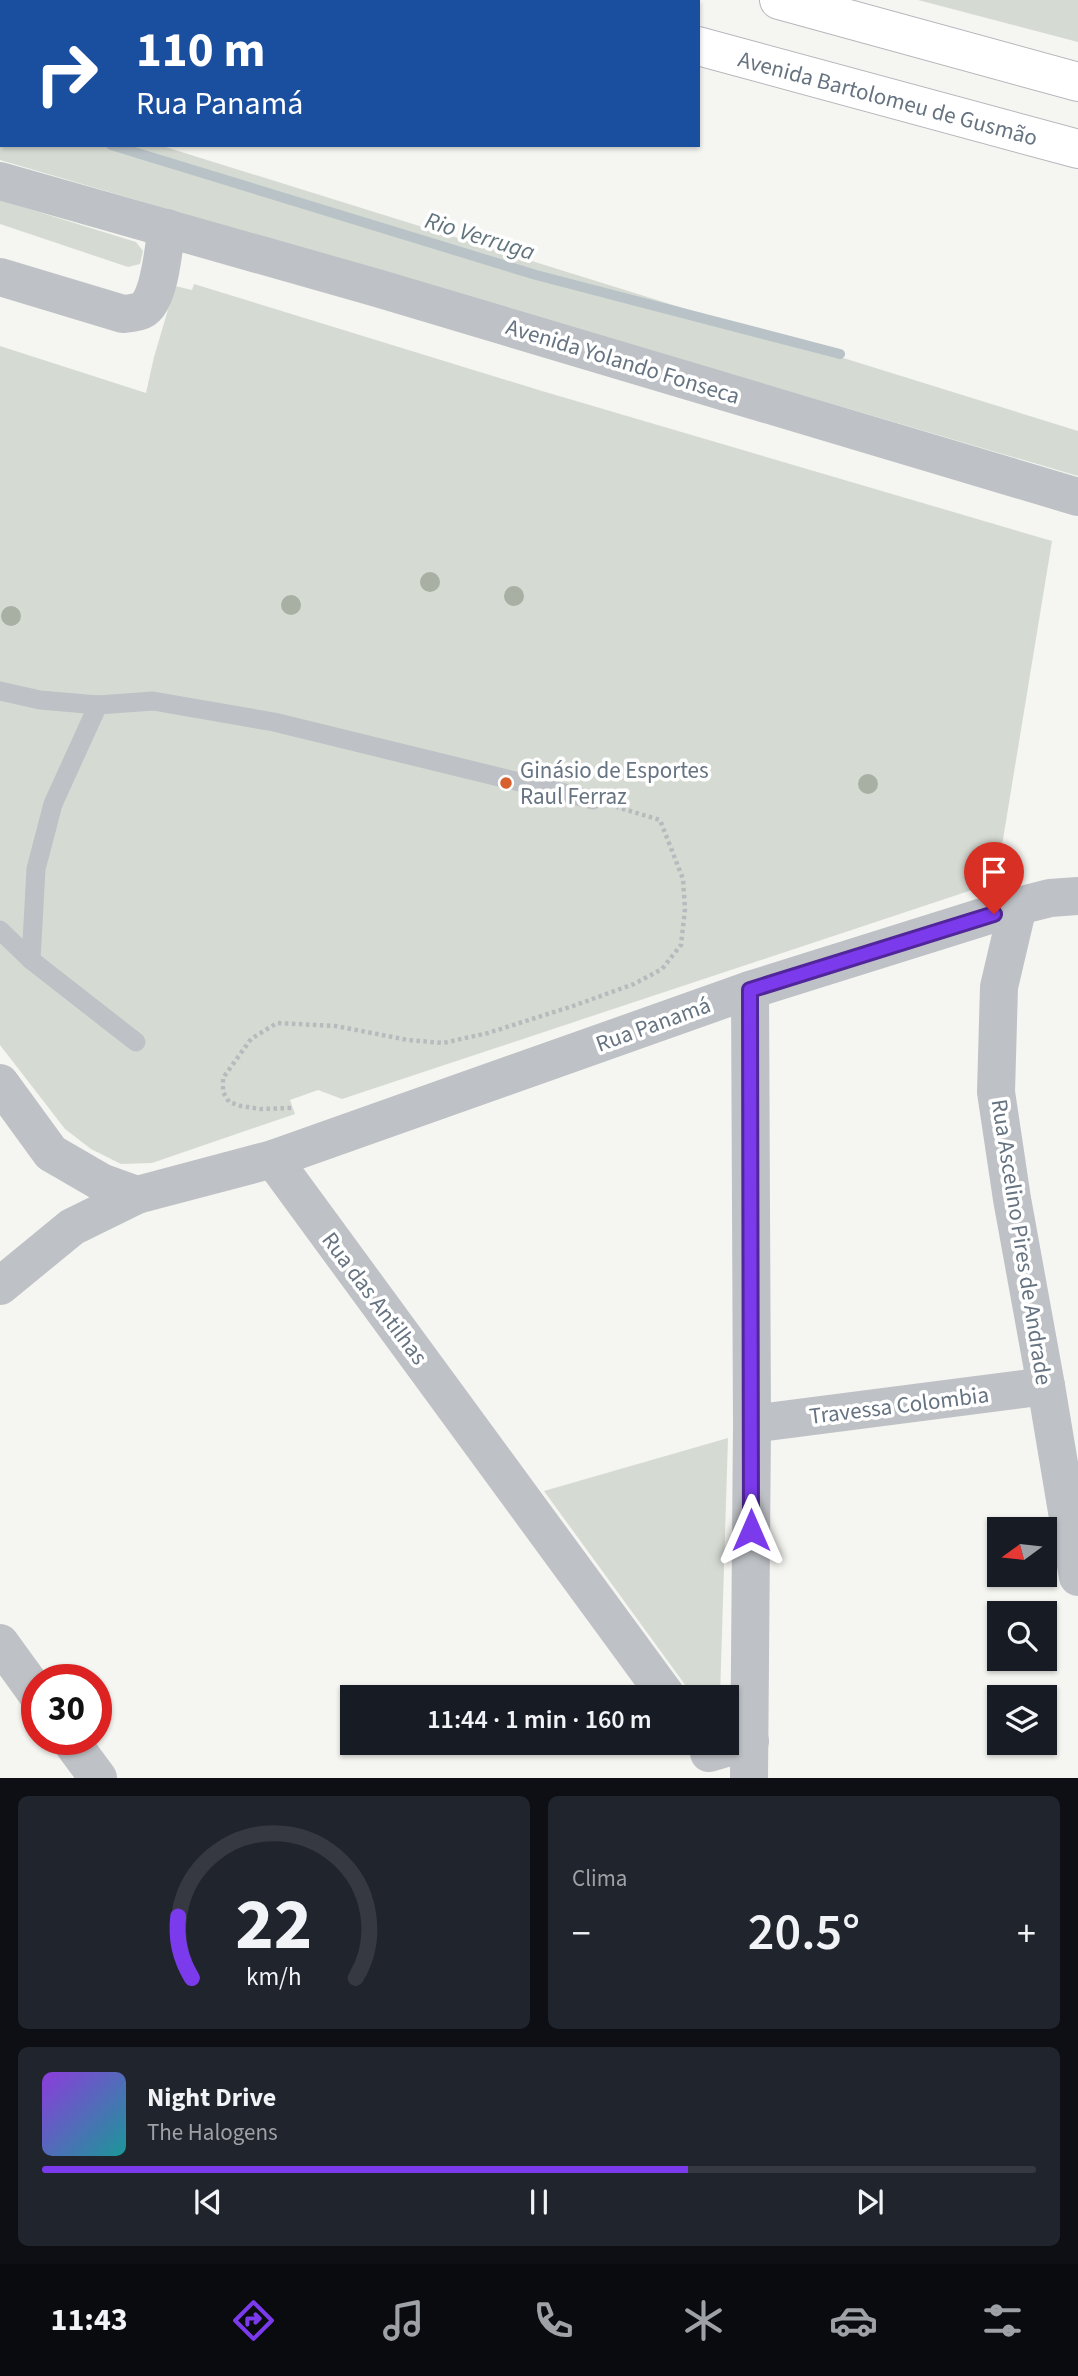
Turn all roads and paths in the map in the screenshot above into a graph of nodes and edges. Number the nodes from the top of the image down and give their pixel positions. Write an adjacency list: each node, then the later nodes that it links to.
1 (779, 0): 3 (main road)
2 (700, 48): 4 (main road, Avenida Bartolomeu de Gusmão)
3 (1078, 82)
4 (1078, 149)
5 (0, 181): 6 (street, Avenida Yolando Fonseca)
6 (167, 228): 7 (street); 8 (street, Avenida Yolando Fonseca)
7 (0, 277)
8 (1078, 497)
9 (0, 691): 10 (lane)
10 (98, 705): 11 (lane); 15 (lane)
11 (593, 800): 19 (path)
12 (1078, 896): 13 (street, Rua Panamá)
13 (1018, 906): 16 (street, Rua Panamá); 23 (street, Rua Ascelino Pires de Andrade)
14 (0, 930): 15 (lane)
15 (31, 960): 17 (lane)
16 (750, 990): 20 (street, Rua Panamá); 24 (street)
17 (136, 1042)
18 (0, 1083): 21 (street)
19 (291, 1108)
20 (273, 1159): 21 (street); 28 (street, Rua das Antilhas)
21 (138, 1195): 22 (street)
22 (0, 1286)
23 (1046, 1386): 24 (street, Travessa Colombia); 25 (street, Rua Ascelino Pires de Andrade)
24 (752, 1424): 31 (street)
25 (1078, 1577)
26 (0, 1643): 27 (street)
27 (21, 1672)
28 (658, 1685)
29 (82, 1755): 32 (street)
30 (712, 1758): 31 (street)
31 (750, 1759)
32 (98, 1777)

